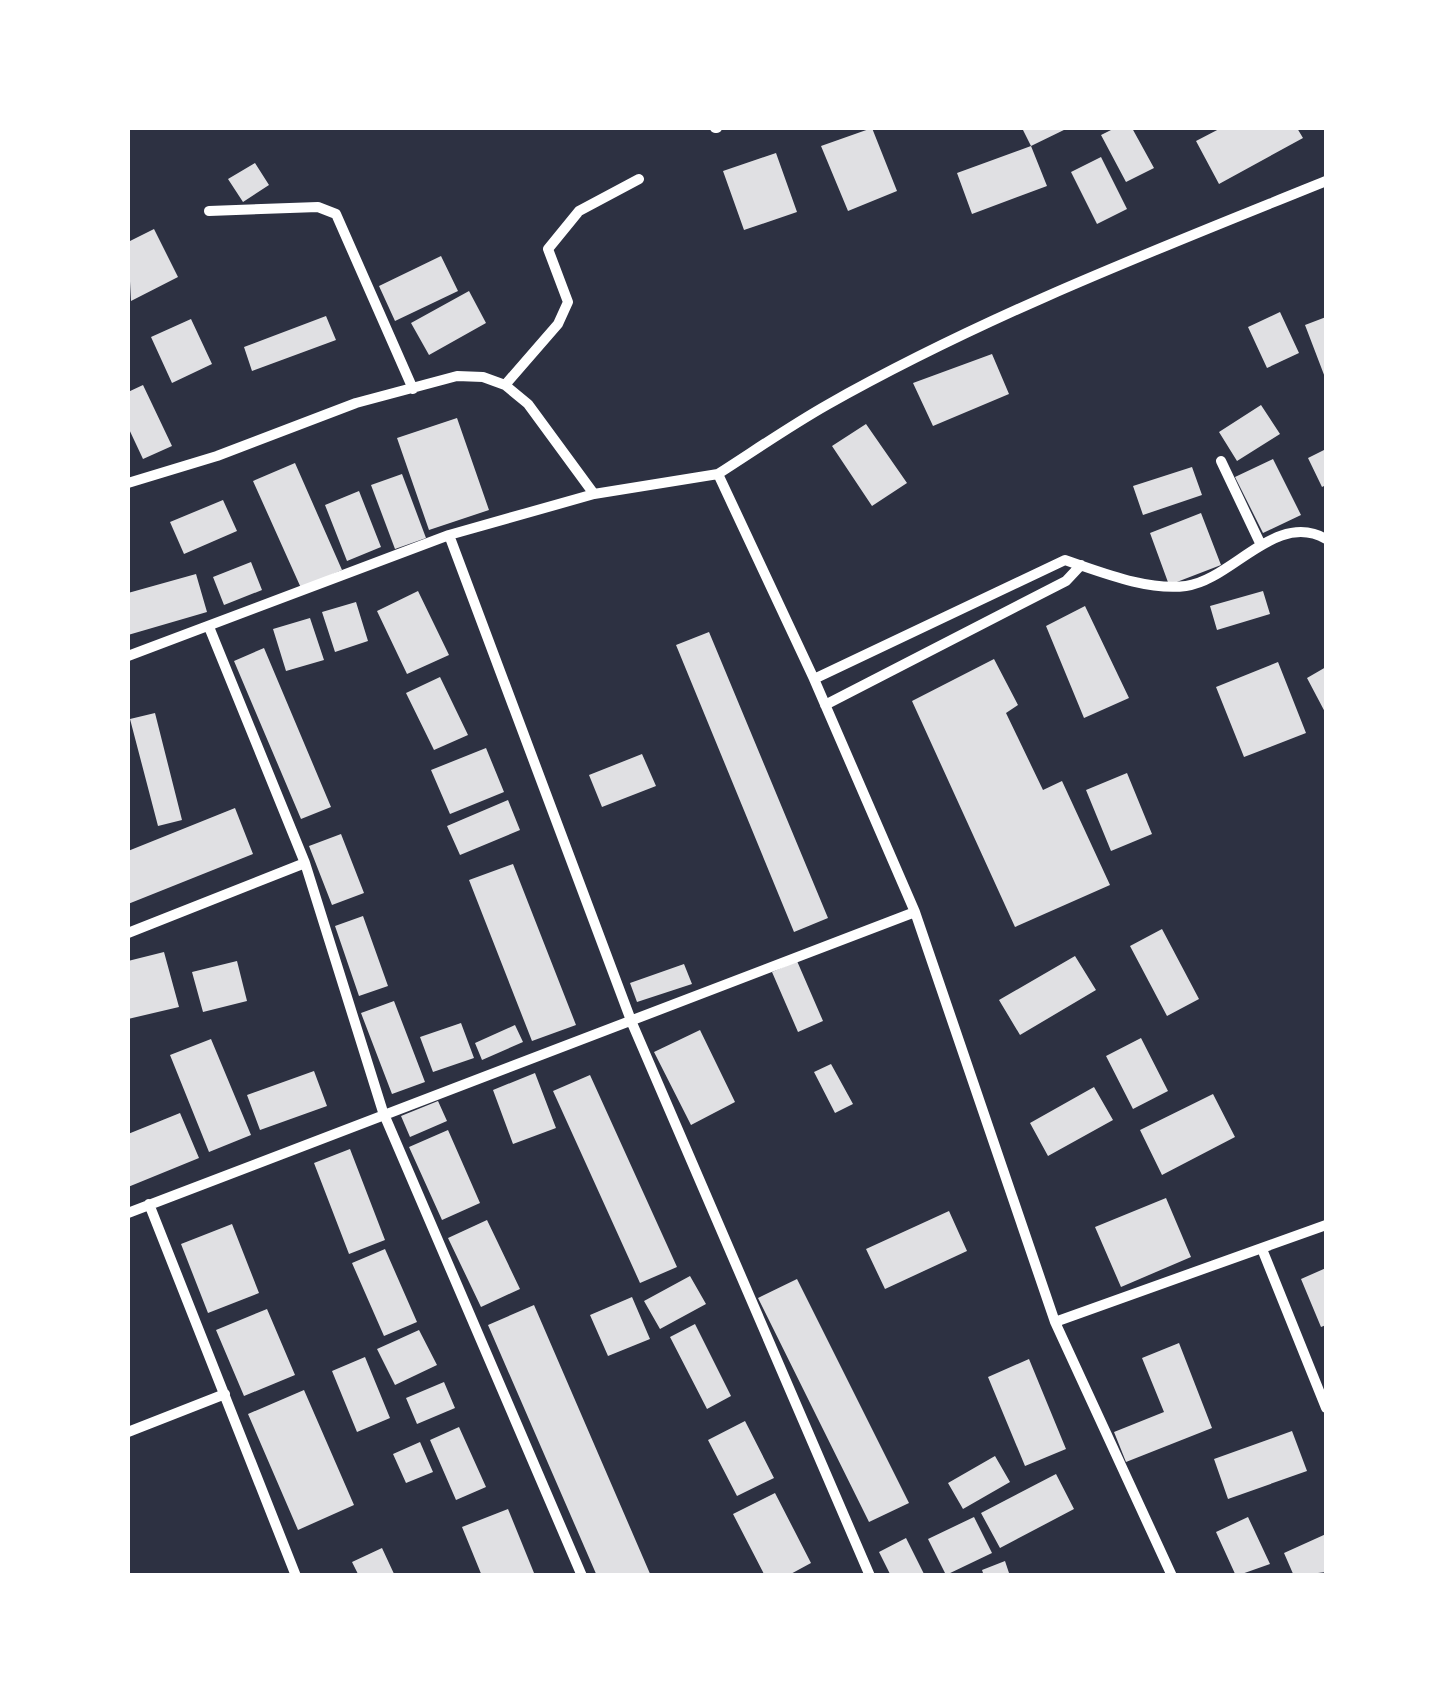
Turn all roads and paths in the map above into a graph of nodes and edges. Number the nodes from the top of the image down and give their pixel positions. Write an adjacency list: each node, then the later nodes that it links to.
1 (639, 180): 4 (street)
2 (1326, 182): 7 (street)
3 (210, 211): 5 (street)
4 (504, 386): 5 (street); 9 (street)
5 (414, 389): 8 (street)
6 (1220, 460): 12 (street)
7 (718, 474): 9 (street); 16 (street)
8 (128, 484)
9 (594, 494): 10 (street)
10 (449, 535): 14 (street); 21 (street)
11 (1326, 539): 12 (street)
12 (1261, 545): 13 (street)
13 (1081, 565): 16 (street); 17 (street)
14 (209, 628): 15 (street); 18 (street)
15 (128, 656)
16 (814, 679): 17 (street)
17 (826, 704): 19 (street)
18 (305, 863): 20 (street); 22 (street)
19 (915, 912): 21 (street); 27 (street)
20 (128, 933)
21 (632, 1023): 22 (street); 33 (street)
22 (383, 1112): 23 (street); 32 (street)
23 (149, 1204): 24 (street); 28 (street)
24 (128, 1213)
25 (1326, 1225): 26 (street)
26 (1262, 1249): 27 (street); 29 (street)
27 (1055, 1322): 34 (street)
28 (225, 1394): 30 (street); 31 (street)
29 (1326, 1408)
30 (128, 1432)
31 (296, 1576)
32 (582, 1576)
33 (870, 1576)
34 (1172, 1576)

